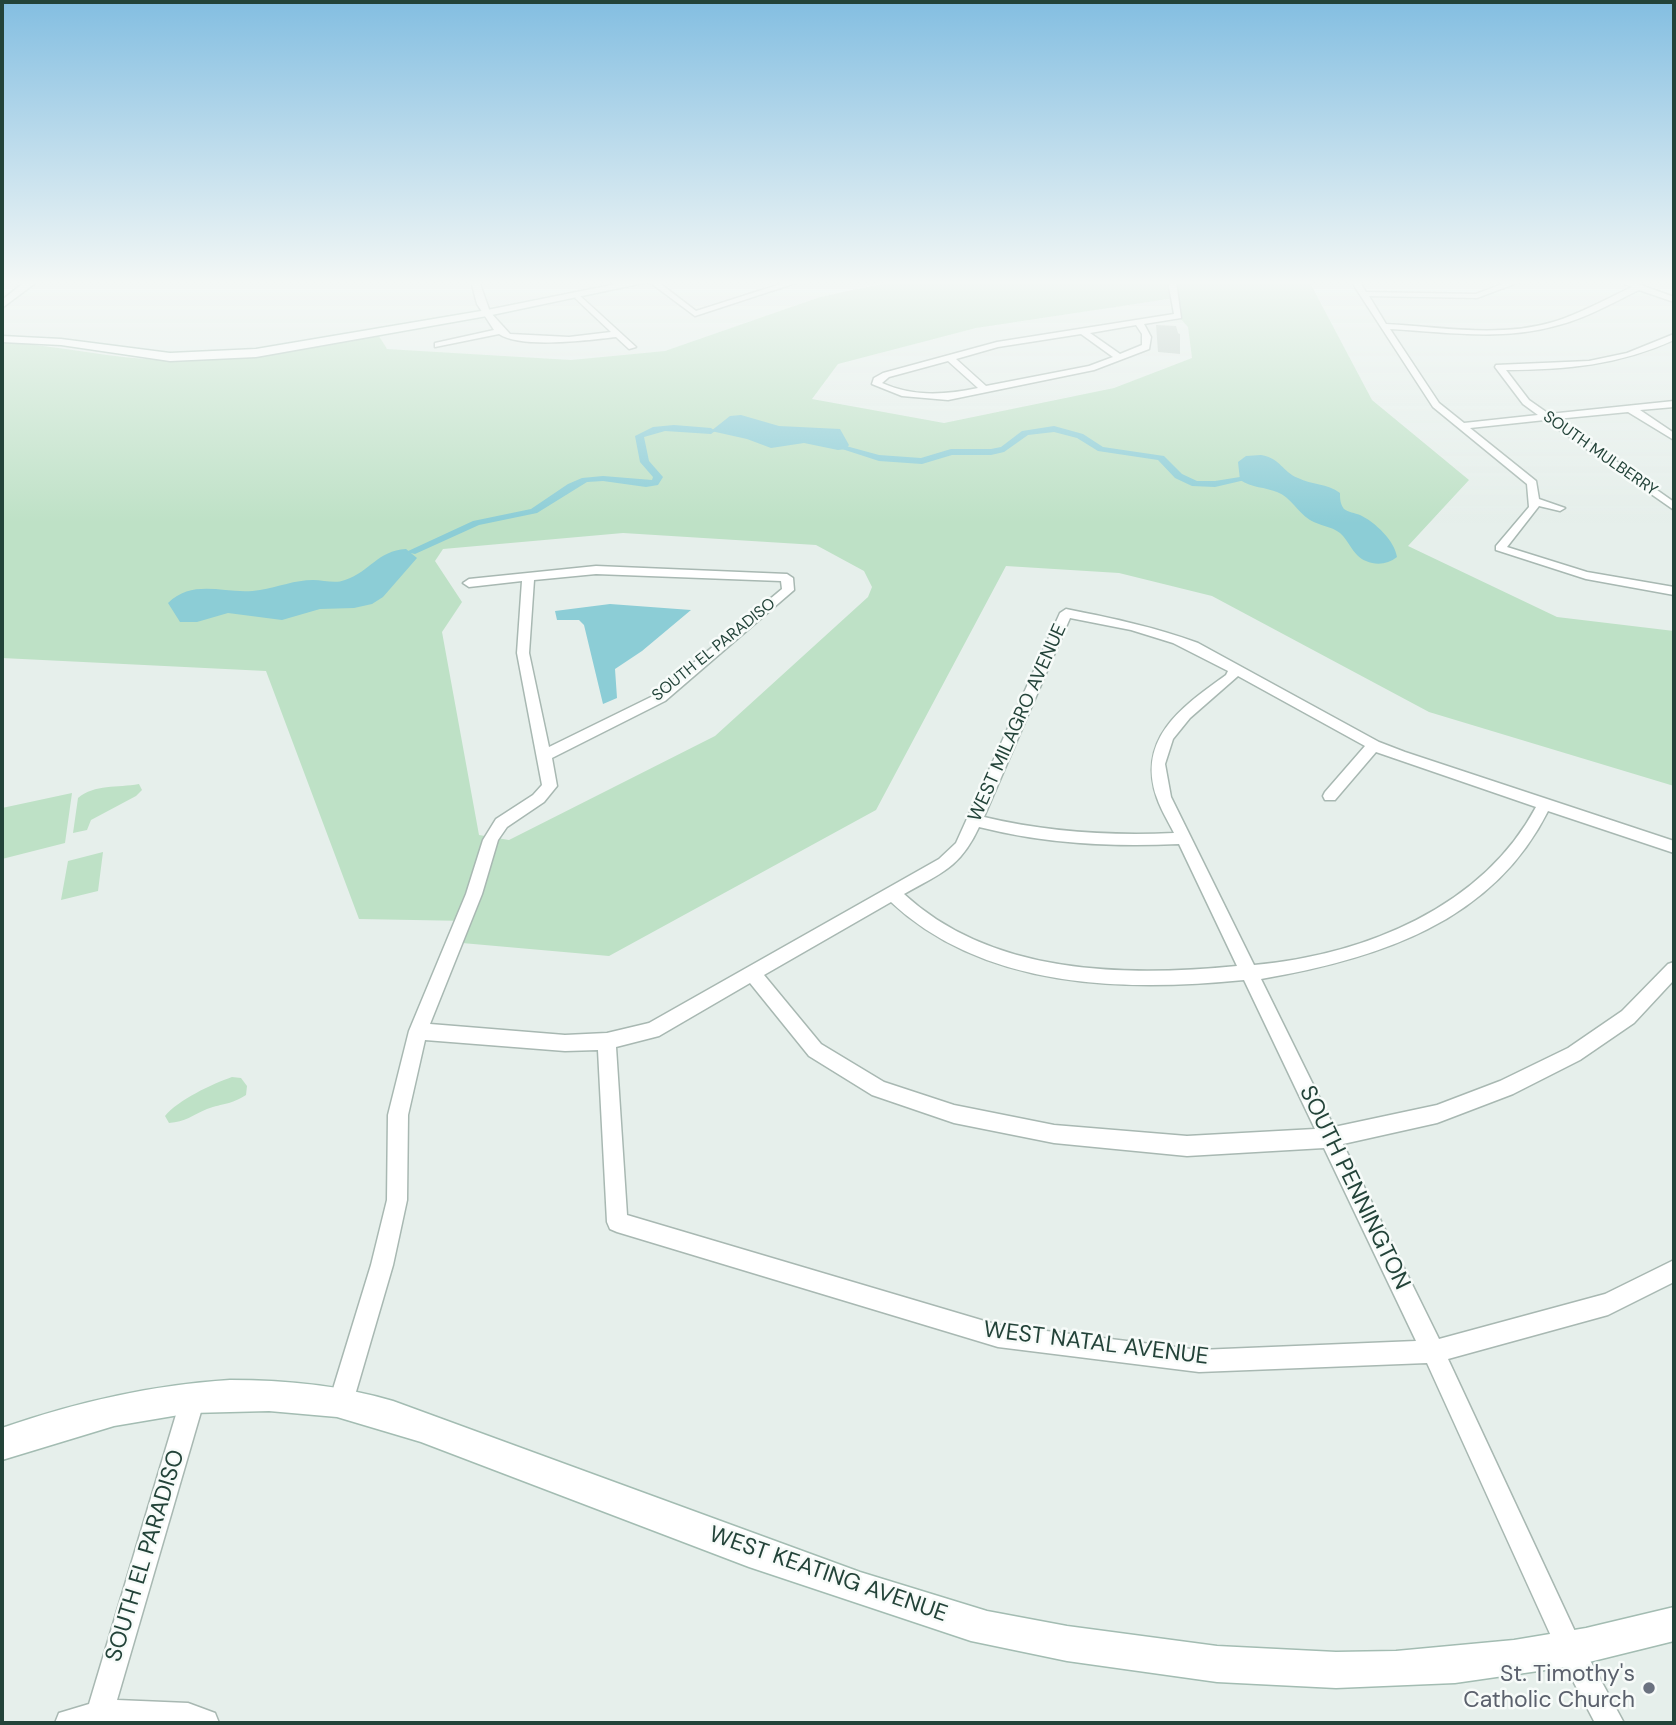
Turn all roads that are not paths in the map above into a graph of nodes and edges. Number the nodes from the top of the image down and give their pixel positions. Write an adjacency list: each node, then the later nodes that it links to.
1 (937, 362): 6 (street)
2 (954, 362): 6 (street)
3 (1106, 362): 6 (street)
4 (1406, 362): 10 (street)
5 (1611, 362): 9 (street, SOUTH MULBERRY)
6 (985, 390)
7 (1674, 404): 8 (street)
8 (1631, 409): 9 (street); 11 (street)
9 (1548, 418): 10 (street); 13 (street, SOUTH MULBERRY)
10 (1462, 426): 12 (street)
11 (1674, 437)
12 (1534, 501): 14 (street); 17 (street)
13 (1674, 507)
14 (1560, 508)
15 (528, 577): 16 (street, SOUTH EL PARADISO); 20 (street); 20 (street, SOUTH EL PARADISO)
16 (469, 583)
17 (1674, 591)
18 (1235, 670): 19 (street, WEST MILAGRO AVENUE); 23 (street, WEST MILAGRO AVENUE); 24 (street, SOUTH PENNINGTON)
19 (1374, 745): 21 (street); 22 (street, WEST MILAGRO AVENUE)
20 (546, 755): 30 (street)
21 (1330, 796)
22 (1544, 805): 25 (street, WEST MILAGRO AVENUE); 28 (street)
23 (975, 820): 24 (street); 26 (street, WEST MILAGRO AVENUE)
24 (1185, 838): 28 (street, SOUTH PENNINGTON)
25 (1674, 847)
26 (892, 893): 28 (street); 29 (street, WEST MILAGRO AVENUE)
27 (1674, 969): 32 (street)
28 (1250, 973): 32 (street, SOUTH PENNINGTON)
29 (753, 974): 31 (street, WEST MILAGRO AVENUE); 32 (street)
30 (418, 1031): 31 (street, WEST MILAGRO AVENUE); 36 (street)
31 (607, 1041): 34 (street, WEST NATAL AVENUE)
32 (1329, 1138): 34 (street, SOUTH PENNINGTON)
33 (1674, 1271): 34 (street, WEST NATAL AVENUE)
34 (1433, 1352): 39 (street, SOUTH PENNINGTON)
35 (193, 1398): 36 (street, WEST KEATING AVENUE); 37 (street, WEST KEATING AVENUE); 40 (street, SOUTH EL PARADISO)
36 (341, 1402): 39 (street, WEST KEATING AVENUE)
37 (2, 1444)
38 (1674, 1623): 39 (street, WEST KEATING AVENUE)
39 (1570, 1648): 43 (street, SOUTH PENNINGTON)
40 (99, 1715): 41 (street); 42 (street)
41 (69, 1723)
42 (205, 1723)
43 (1610, 1723)

